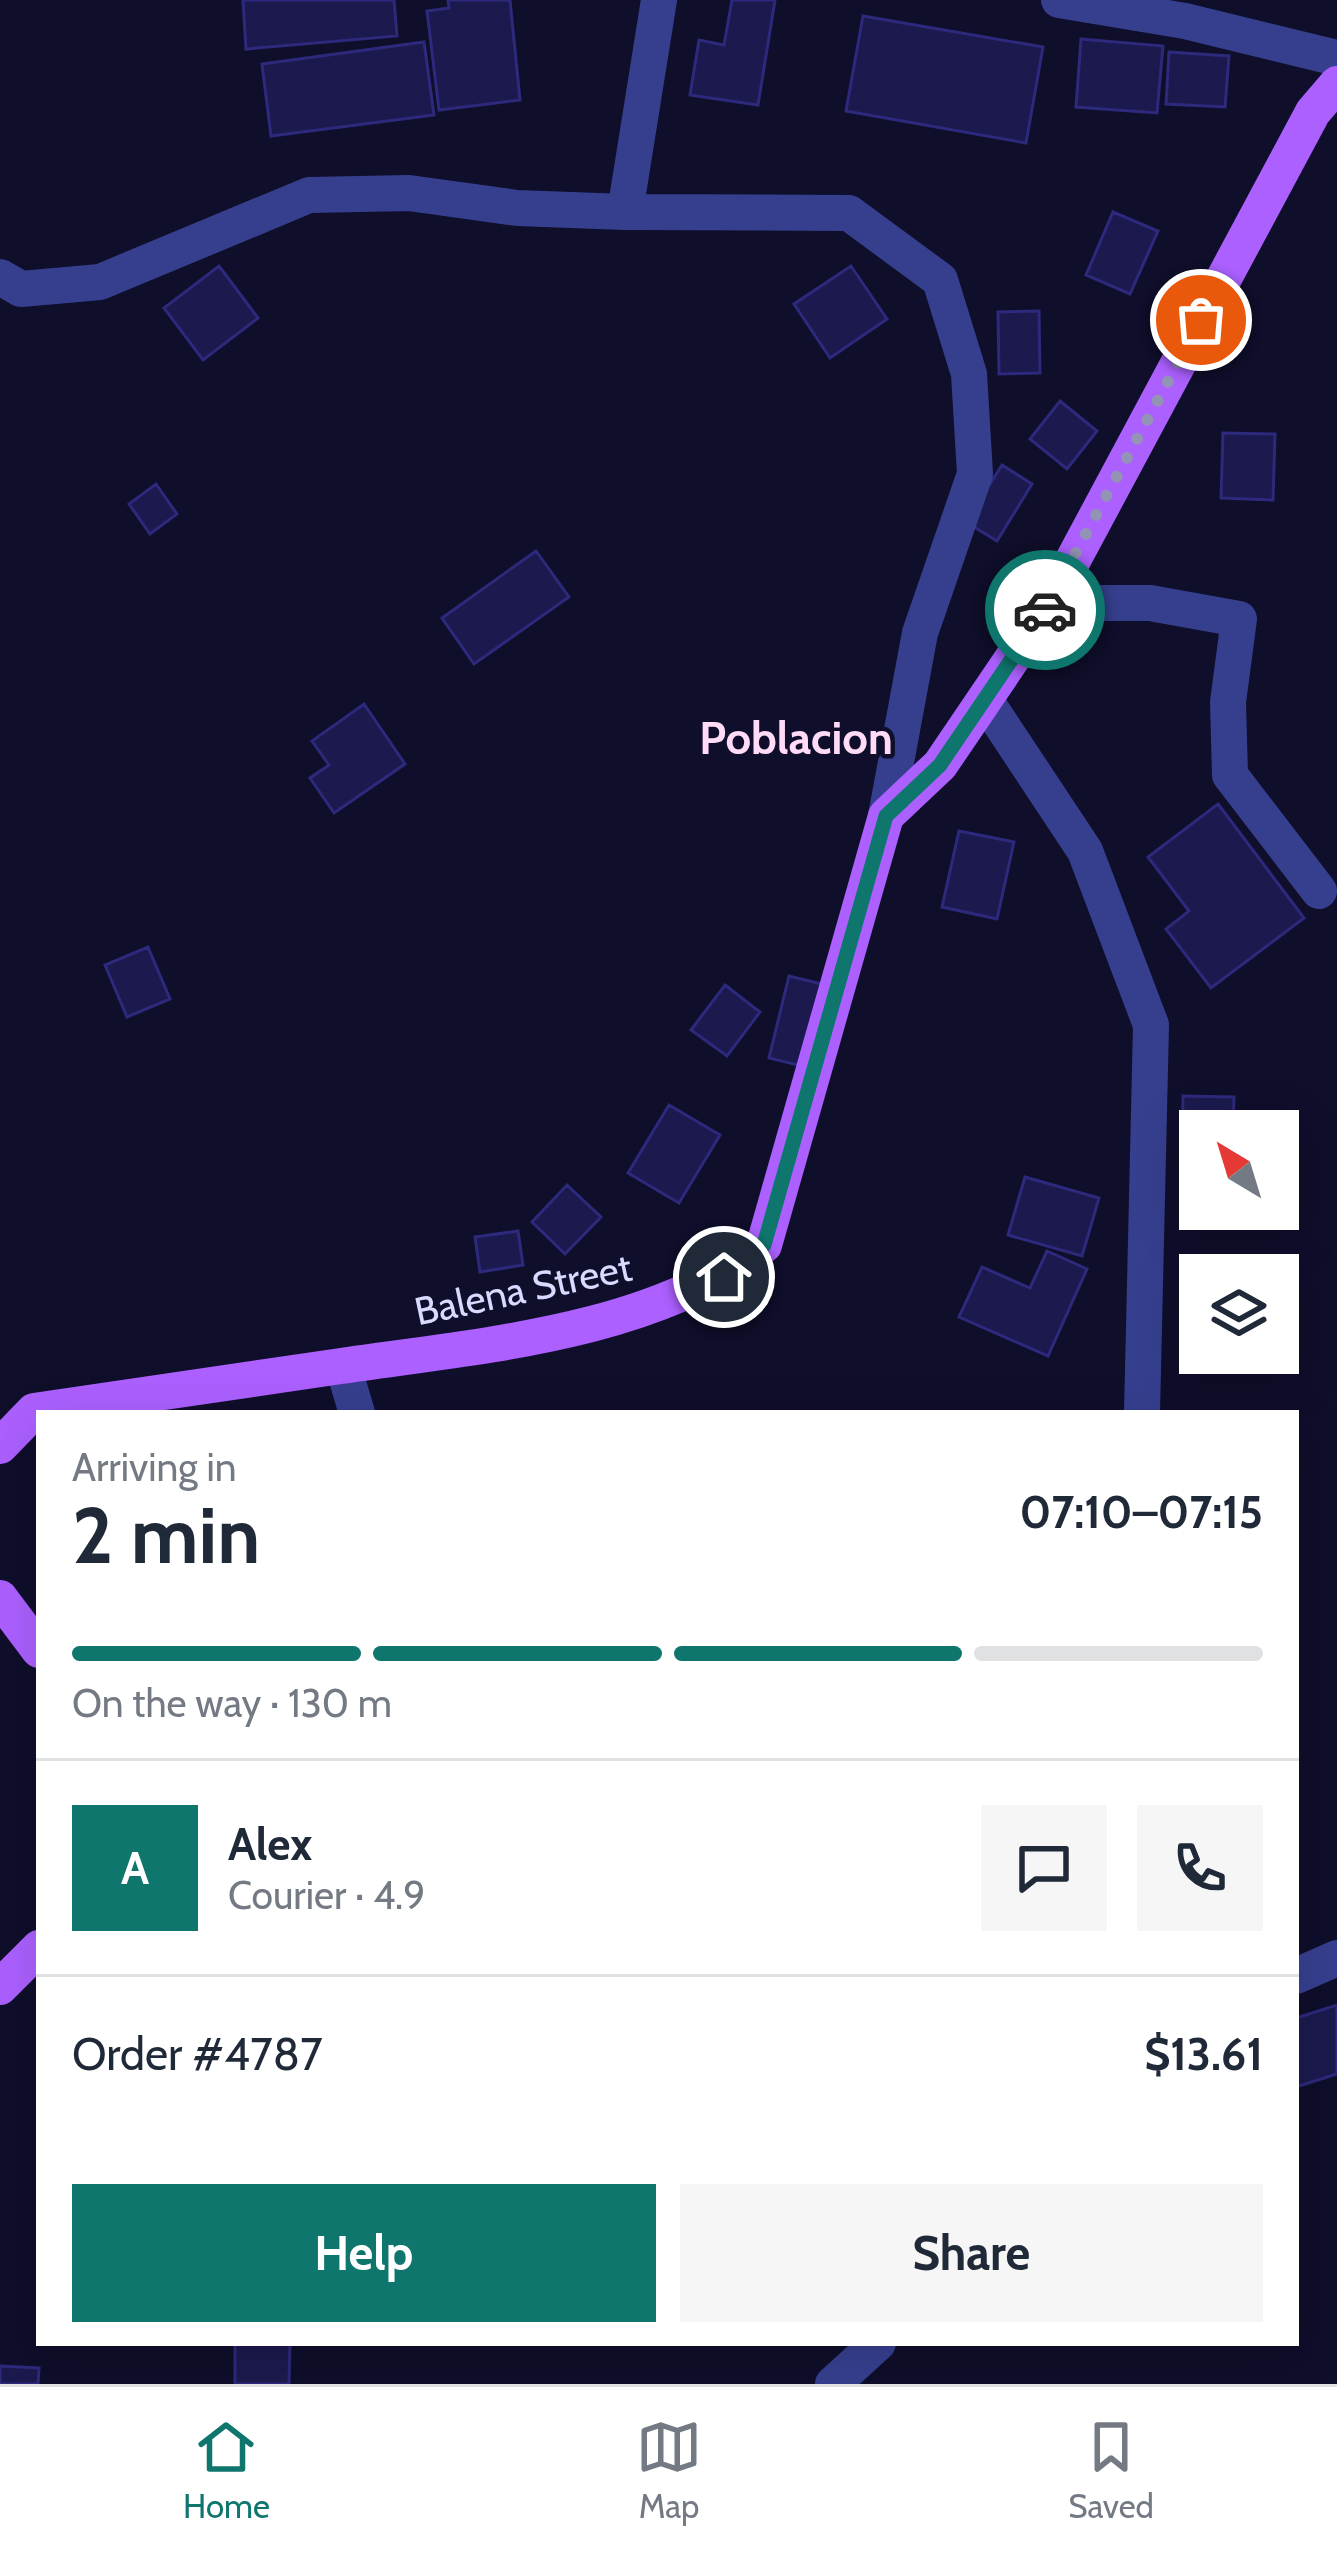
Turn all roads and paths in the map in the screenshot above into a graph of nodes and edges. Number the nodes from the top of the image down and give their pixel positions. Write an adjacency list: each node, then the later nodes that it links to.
1 (659, 0): 5 (street)
2 (1059, 0): 3 (street)
3 (1337, 58)
4 (1337, 84): 7 (main road)
5 (625, 212): 6 (street); 9 (street)
6 (0, 277)
7 (1050, 603): 8 (main road); 10 (street)
8 (985, 700): 9 (main road); 14 (street)
9 (886, 816): 11 (main road, Balena Street)
10 (1318, 891)
11 (343, 1366): 12 (main road, Balena Street); 13 (street)
12 (41, 1410)
13 (356, 1410)
14 (1142, 1410)
15 (36, 1411): 16 (main road, Balena Street)
16 (0, 1446)
17 (0, 1598): 18 (main road)
18 (36, 1646)
19 (36, 1951): 22 (main road)
20 (1337, 1958): 21 (street)
21 (1299, 1975)
22 (0, 1987)
23 (875, 2346): 24 (street)
24 (833, 2384)

